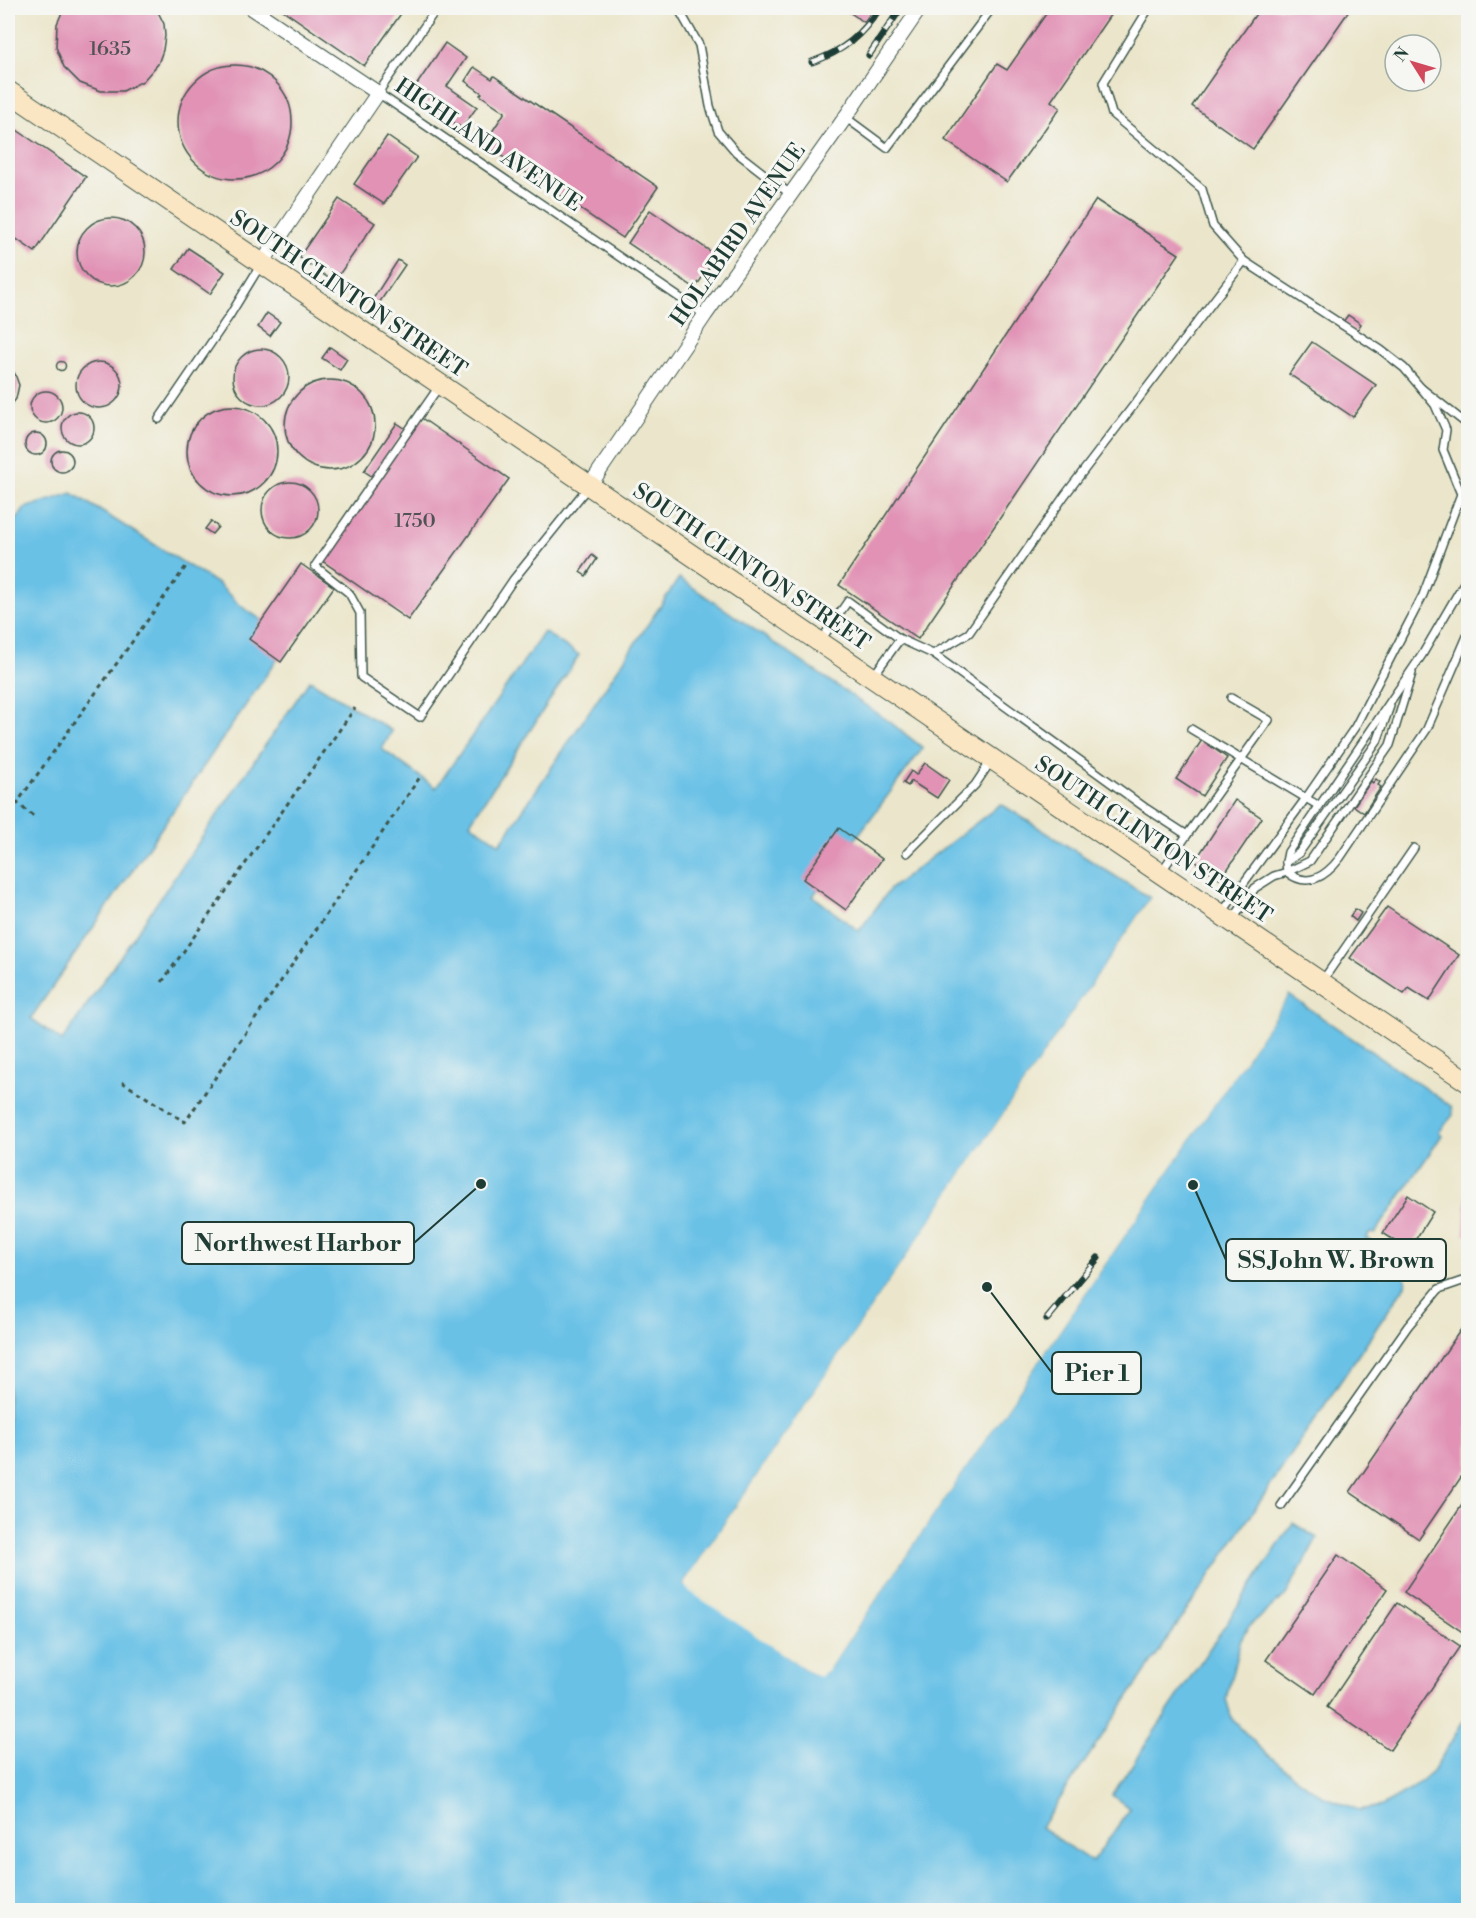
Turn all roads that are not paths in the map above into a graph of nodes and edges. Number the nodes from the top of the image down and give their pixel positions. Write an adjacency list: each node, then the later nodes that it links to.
1 (250, 8): 8 (street, HIGHLAND AVENUE)
2 (437, 8): 8 (lane)
3 (678, 8): 10 (lane)
4 (920, 8): 9 (street, HOLABIRD AVENUE)
5 (992, 8): 9 (lane)
6 (1149, 8): 11 (lane)
7 (8, 91): 12 (main road, SOUTH CLINTON STREET)
8 (378, 93): 12 (street); 13 (lane, HIGHLAND AVENUE)
9 (845, 117): 10 (street, HOLABIRD AVENUE)
10 (790, 194): 13 (street, HOLABIRD AVENUE)
11 (1244, 261): 15 (lane); 23 (lane)
12 (261, 263): 14 (main road, SOUTH CLINTON STREET); 16 (lane)
13 (705, 315): 18 (street, HOLABIRD AVENUE)
14 (441, 384): 18 (main road, SOUTH CLINTON STREET); 18 (lane)
15 (1421, 388): 17 (lane); 31 (lane)
16 (159, 419)
17 (1468, 424)
18 (590, 485): 22 (main road, SOUTH CLINTON STREET)
19 (1468, 576): 24 (lane)
20 (1468, 634): 37 (lane)
21 (900, 639): 22 (lane); 23 (lane); 25 (lane)
22 (820, 642): 25 (main road, SOUTH CLINTON STREET)
23 (933, 654): 33 (lane)
24 (1414, 666): 26 (lane); 37 (lane)
25 (873, 678): 30 (main road, SOUTH CLINTON STREET)
26 (1394, 696): 32 (lane); 36 (lane)
27 (1231, 698): 29 (lane)
28 (1191, 729): 29 (lane)
29 (1241, 758): 31 (lane); 33 (lane)
30 (993, 759): 35 (lane); 38 (main road, SOUTH CLINTON STREET)
31 (1306, 798): 32 (lane); 39 (lane)
32 (1319, 806): 36 (lane)
33 (1187, 835): 38 (lane)
34 (1414, 848): 40 (lane)
35 (907, 853)
36 (1286, 862): 37 (lane)
37 (1287, 872): 39 (lane)
38 (1161, 873): 39 (main road, SOUTH CLINTON STREET)
39 (1226, 917): 40 (main road, SOUTH CLINTON STREET)
40 (1321, 982): 41 (main road, SOUTH CLINTON STREET)
41 (1468, 1082)
42 (1468, 1279): 43 (lane)
43 (1281, 1506)

